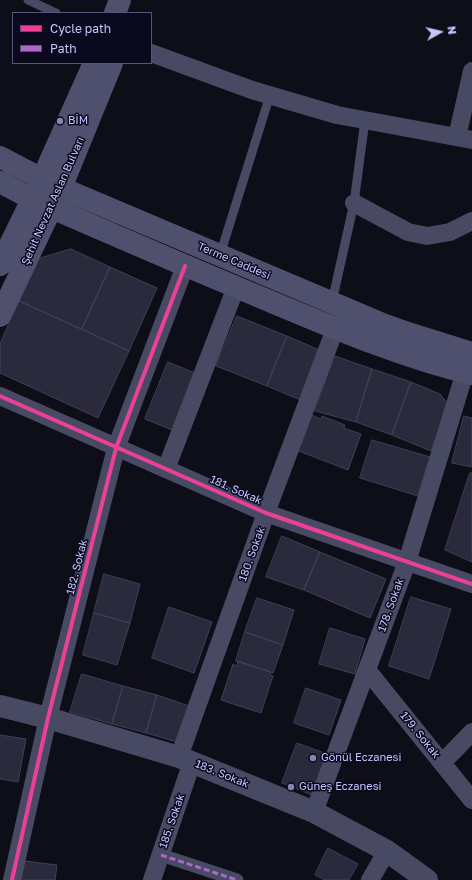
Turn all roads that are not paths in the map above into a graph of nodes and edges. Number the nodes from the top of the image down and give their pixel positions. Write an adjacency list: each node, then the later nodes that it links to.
1 (28, 0): 4 (lane)
2 (120, 0): 5 (main road)
3 (135, 0): 6 (main road)
4 (54, 12)
5 (115, 12)
6 (130, 12)
7 (152, 53): 11 (street)
8 (94, 64): 15 (main road, Şehit Nevzat Aslan Bulvarı)
9 (112, 64): 17 (main road, Şehit Nevzat Aslan Bulvarı)
10 (472, 71): 13 (street)
11 (270, 95): 12 (street); 22 (lane)
12 (366, 120): 13 (street); 19 (lane)
13 (464, 138)
14 (0, 157): 15 (main road, Terme Caddesi)
15 (42, 179): 17 (main road, Terme Caddesi); 18 (main road, Şehit Nevzat Aslan Bulvarı)
16 (0, 182): 18 (main road)
17 (62, 188): 20 (main road, Şehit Nevzat Aslan Bulvarı); 22 (main road, Terme Caddesi)
18 (32, 199): 20 (main road); 23 (main road, Şehit Nevzat Aslan Bulvarı)
19 (354, 203): 21 (street); 26 (lane)
20 (52, 208): 24 (main road); 27 (main road, Şehit Nevzat Aslan Bulvarı)
21 (472, 221)
22 (220, 255): 26 (main road, Terme Caddesi)
23 (0, 266)
24 (185, 266): 25 (main road); 31 (street, 182. Sokak)
25 (236, 287): 28 (main road); 32 (street)
26 (332, 302): 29 (main road, Terme Caddesi)
27 (0, 316)
28 (335, 329): 29 (main road); 33 (street, 180. Sokak)
29 (470, 366): 34 (street, 178. Sokak)
30 (0, 396): 31 (street, 181. Sokak)
31 (116, 448): 32 (street, 181. Sokak); 38 (street, 182. Sokak)
32 (166, 469): 33 (street, 181. Sokak)
33 (266, 513): 34 (street, 181. Sokak); 40 (street, 180. Sokak)
34 (407, 562): 35 (street, 181. Sokak); 36 (street, 178. Sokak)
35 (472, 584)
36 (367, 670): 41 (street, 179. Sokak); 43 (street, 178. Sokak)
37 (0, 706): 38 (street, 183. Sokak)
38 (48, 718): 40 (street, 183. Sokak); 46 (street, 182. Sokak)
39 (472, 732): 41 (street)
40 (186, 759): 43 (street, 183. Sokak); 45 (street, 185. Sokak)
41 (442, 763): 42 (street, 179. Sokak)
42 (472, 800)
43 (314, 812): 44 (street, 183. Sokak)
44 (387, 851): 49 (street); 50 (street, 183. Sokak)
45 (161, 855): 47 (street, 185. Sokak); 48 (street)
46 (12, 880)
47 (152, 880)
48 (237, 880)
49 (370, 880)
50 (427, 880)

